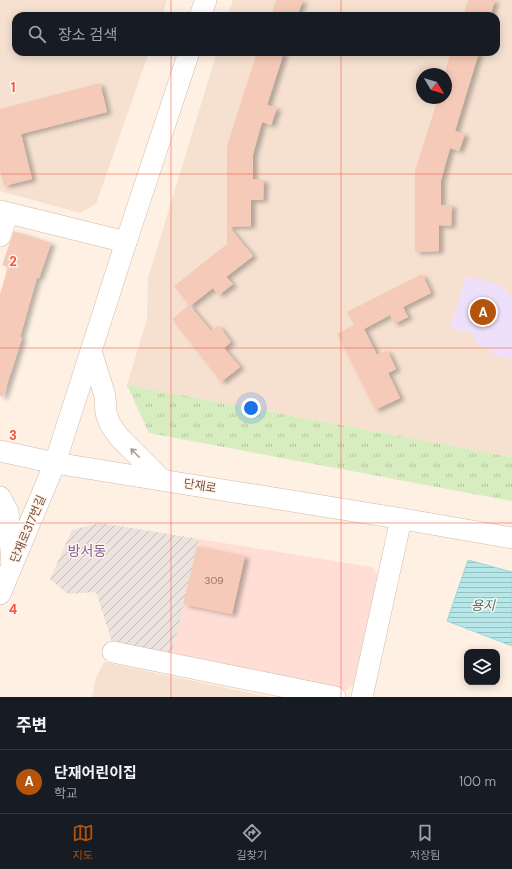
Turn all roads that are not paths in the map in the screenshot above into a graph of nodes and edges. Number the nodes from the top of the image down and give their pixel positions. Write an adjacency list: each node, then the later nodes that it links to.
1 (206, 0): 2 (street)
2 (202, 12)
3 (188, 56): 6 (street, 단재로317번길)
4 (4, 212): 5 (street); 6 (street)
5 (0, 236)
6 (126, 242): 7 (street, 단재로317번길)
7 (91, 351): 9 (street, 단재로317번길); 10 (street, one-way to 7)
8 (0, 451): 9 (street, 단재로)
9 (55, 463): 10 (street, 단재로); 14 (street, 단재로317번길)
10 (162, 480): 12 (street, 단재로)
11 (0, 497): 14 (street)
12 (401, 519): 13 (street, 단재로); 18 (street)
13 (512, 538)
14 (12, 567): 15 (street, 단재로317번길)
15 (0, 594)
16 (113, 652): 17 (street)
17 (335, 697)
18 (362, 697)

